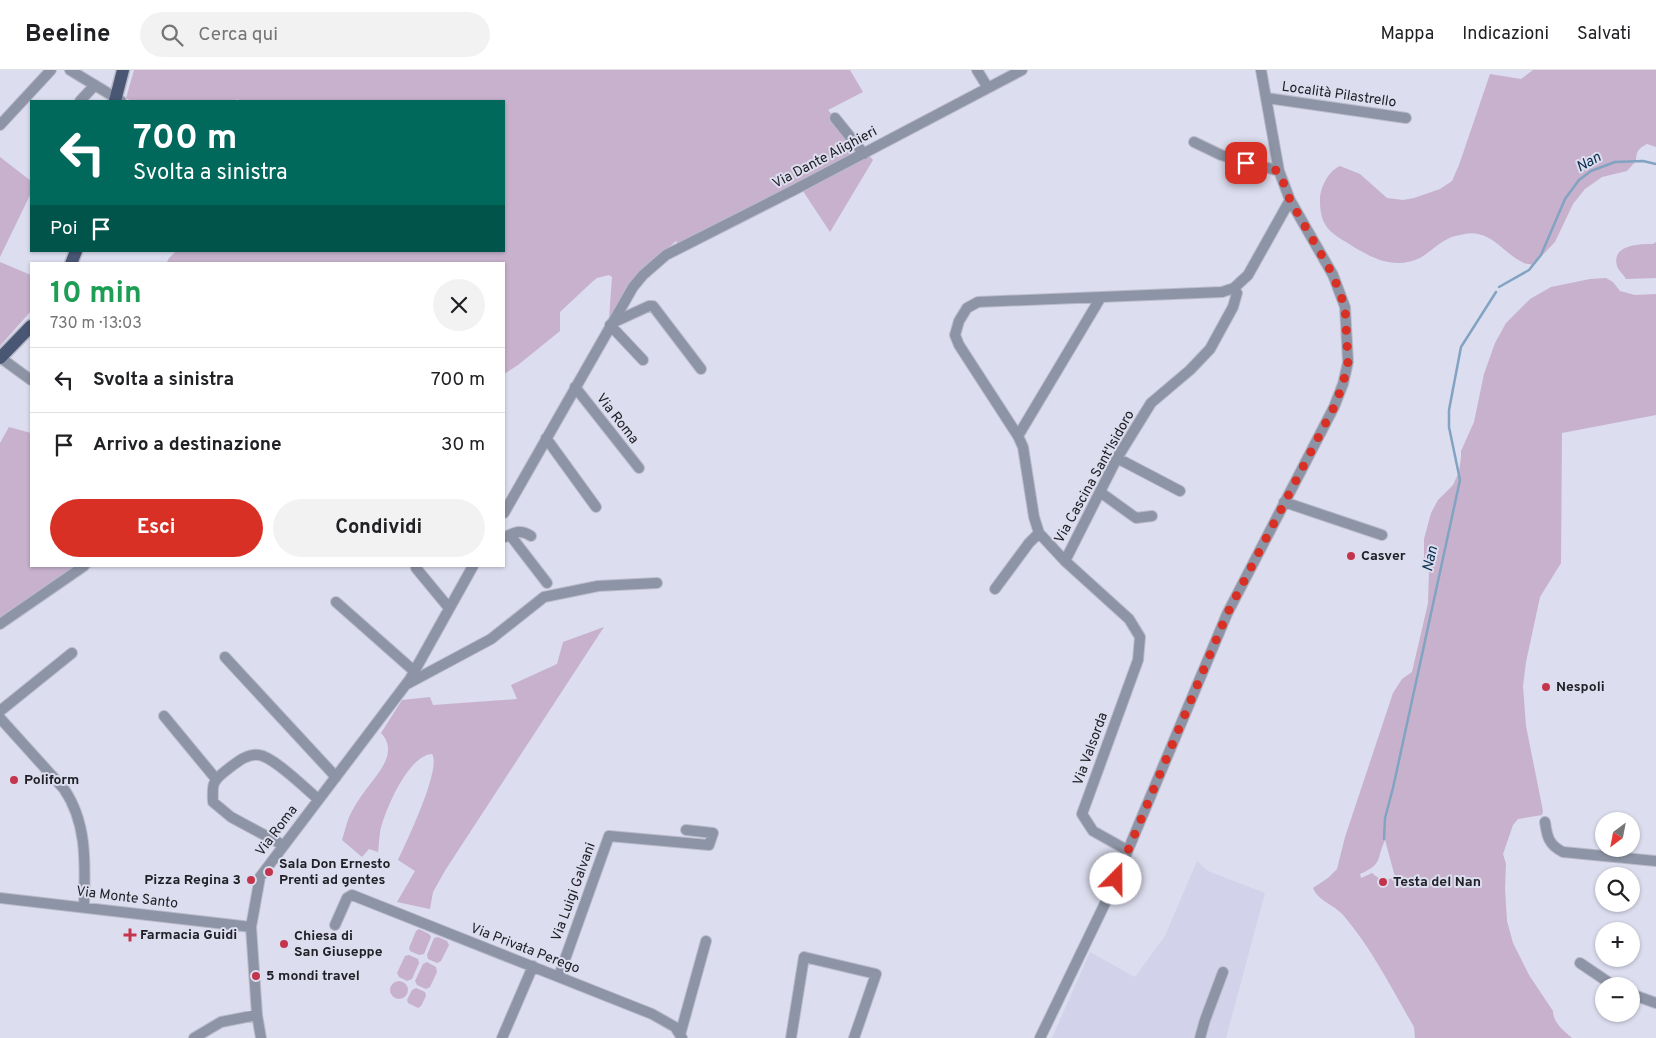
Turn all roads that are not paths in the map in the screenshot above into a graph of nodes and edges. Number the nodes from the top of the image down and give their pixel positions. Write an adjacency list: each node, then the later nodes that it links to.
1 (51, 70): 14 (street)
2 (70, 70): 7 (street)
3 (123, 70): 11 (main road)
4 (977, 70): 8 (street)
5 (1022, 70): 8 (street, Via Dante Alighieri)
6 (1262, 70): 9 (street)
7 (95, 85): 10 (street); 11 (street)
8 (988, 88): 16 (street, Via Dante Alighieri)
9 (1267, 98): 13 (street, Località Pilastrello); 17 (street)
10 (81, 100)
11 (118, 100)
12 (835, 118): 16 (street)
13 (1406, 118)
14 (0, 125)
15 (1194, 142): 17 (street)
16 (864, 154): 21 (street, Via Dante Alighieri)
17 (1279, 171): 18 (street)
18 (1290, 200): 19 (street); 34 (street)
19 (1234, 288): 20 (street); 30 (street, Via Cascina Sant'Isidoro)
20 (1101, 297): 28 (street); 28 (street)
21 (611, 324): 24 (street); 25 (street); 27 (street)
22 (30, 327): 23 (main road)
23 (0, 358): 26 (street)
24 (643, 360)
25 (701, 369)
26 (30, 379)
27 (575, 387): 29 (street); 31 (street, Via Roma)
28 (1018, 436): 38 (street)
29 (546, 438): 35 (street); 36 (street)
30 (1117, 458): 32 (street); 33 (street, Via Cascina Sant'Isidoro)
31 (639, 468)
32 (1180, 491)
33 (1100, 492): 37 (street); 42 (street, Via Cascina Sant'Isidoro)
34 (1284, 502): 39 (street); 66 (street)
35 (596, 507)
36 (505, 510)
37 (1152, 516)
38 (1039, 533): 42 (street); 48 (street)
39 (1382, 535)
40 (507, 536): 41 (street); 46 (street)
41 (532, 536)
42 (1065, 560): 52 (street, Via Cascina Sant'Isidoro)
43 (83, 567): 51 (street)
44 (472, 567): 50 (street, Via Roma)
45 (416, 568): 50 (street)
46 (547, 583)
47 (657, 583): 56 (street)
48 (995, 589)
49 (336, 602): 55 (street)
50 (449, 608): 55 (street, Via Roma)
51 (0, 624)
52 (1140, 637): 66 (street, Via Valsorda)
53 (72, 653): 57 (street)
54 (225, 658): 60 (street)
55 (414, 671): 56 (street, Via Roma)
56 (406, 685): 60 (street, Via Roma)
57 (0, 711)
58 (164, 716): 61 (street)
59 (0, 718): 69 (street)
60 (336, 777): 62 (street, Via Roma)
61 (216, 778): 62 (street); 65 (street)
62 (318, 799): 65 (street, Via Roma)
63 (1545, 822): 67 (street)
64 (686, 830): 76 (street, Via Luigi Galvani)
65 (283, 845): 71 (street, Via Roma)
66 (1128, 850): 87 (street)
67 (1656, 861)
68 (0, 898): 69 (street, Via Monte Santo)
69 (84, 907): 71 (street, Via Monte Santo)
70 (335, 925): 74 (street, Via Privata Perego)
71 (251, 927): 80 (street, Via Roma)
72 (706, 941): 81 (street)
73 (1580, 963): 77 (street)
74 (532, 966): 76 (street, Via Privata Perego); 84 (street)
75 (1223, 972): 88 (street)
76 (558, 976): 81 (street, Via Privata Perego)
77 (1601, 977)
78 (1640, 997): 79 (street)
79 (1656, 1003)
80 (257, 1015): 82 (street); 83 (street, Via Roma)
81 (681, 1037)
82 (194, 1038)
83 (261, 1038)
84 (502, 1038)
85 (790, 1038): 86 (street)
86 (854, 1038)
87 (1040, 1038)
88 (1200, 1038)

